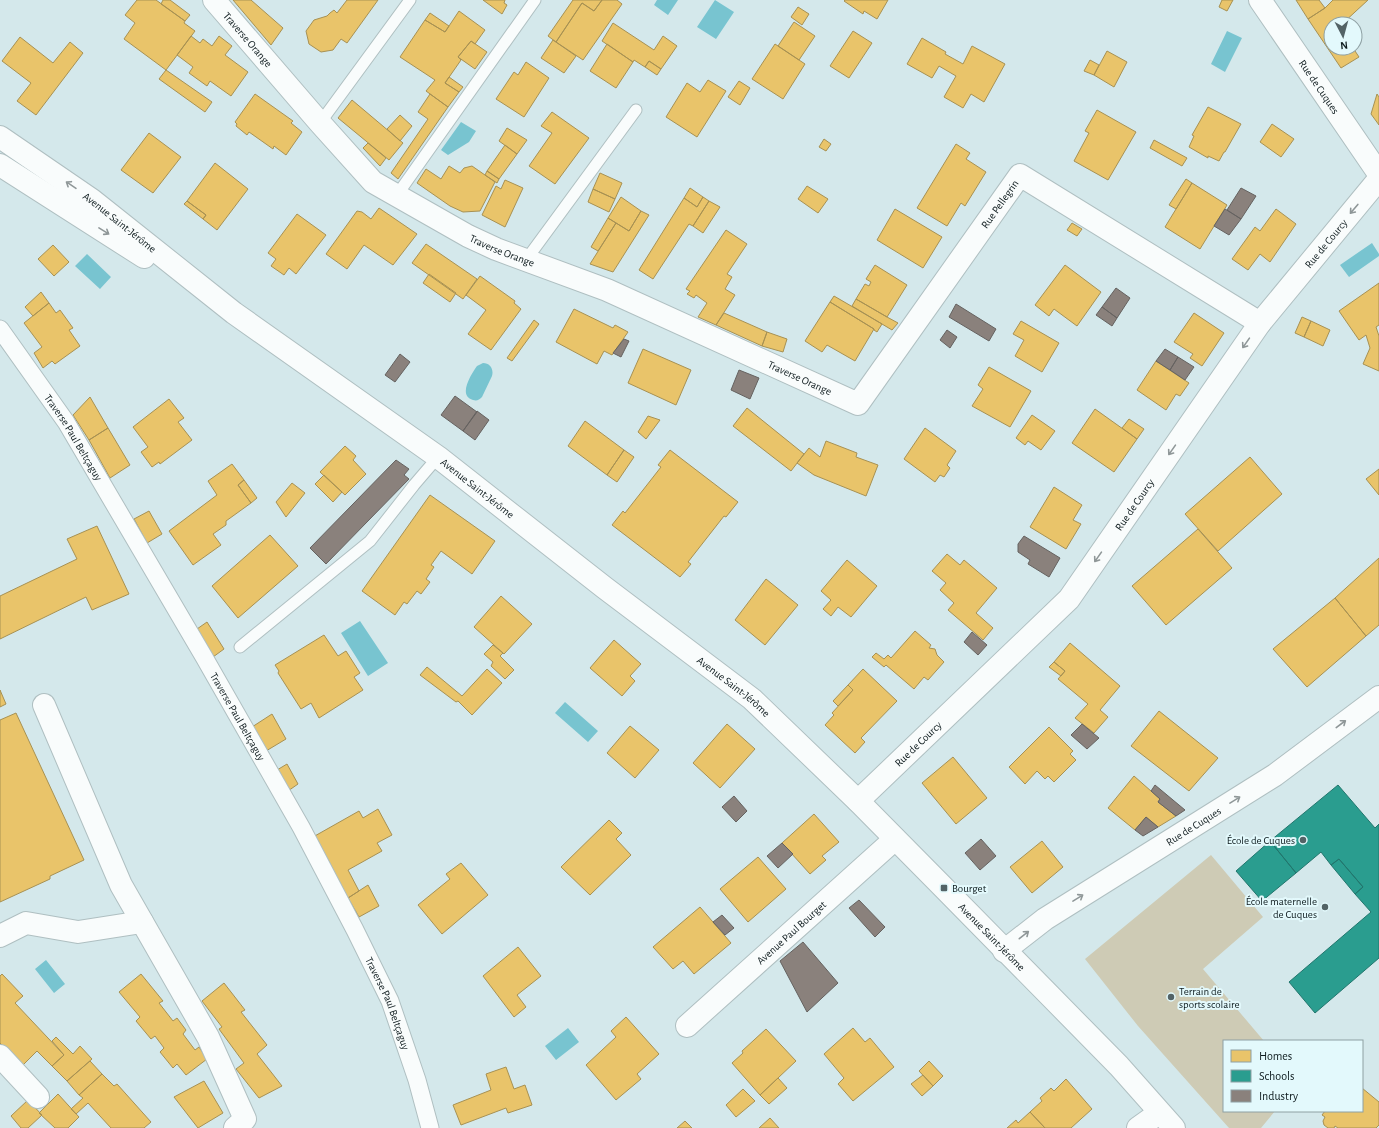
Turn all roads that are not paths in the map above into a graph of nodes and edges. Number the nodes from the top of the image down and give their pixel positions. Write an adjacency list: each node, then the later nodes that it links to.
1 (214, 0): 6 (street, Traverse Orange)
2 (410, 0): 6 (lane)
3 (535, 0): 11 (lane)
4 (1260, 0): 9 (street, Rue de Cuques)
5 (636, 110): 12 (lane)
6 (320, 123): 11 (street, Traverse Orange)
7 (0, 137): 13 (street, Avenue Saint-Jérôme, one-way to 7)
8 (0, 165): 13 (street, Avenue Saint-Jérôme, one-way to 13)
9 (1379, 174)
10 (1379, 179): 14 (street, Rue de Courcy, one-way to 14)
11 (397, 196): 12 (street, Traverse Orange)
12 (526, 260): 16 (street, Traverse Orange)
13 (234, 313): 17 (street, Avenue Saint-Jérôme)
14 (1260, 322): 16 (street, Rue Pellegrin); 21 (street, Rue de Courcy, one-way to 21)
15 (0, 329): 31 (street, Traverse Paul Beltçaguy)
16 (858, 404)
17 (438, 457): 18 (lane); 21 (street, Avenue Saint-Jérôme)
18 (240, 647)
19 (1379, 697): 25 (street, Rue de Cuques, one-way to 19)
20 (44, 705): 23 (street)
21 (858, 801): 22 (street, Avenue Saint-Jérôme)
22 (895, 839): 25 (street, Avenue Saint-Jérôme); 26 (street, Avenue Paul Bourget)
23 (142, 922): 24 (street); 30 (street)
24 (0, 936)
25 (1004, 950): 29 (street, Avenue Saint-Jérôme)
26 (687, 1026)
27 (0, 1056): 28 (street)
28 (38, 1097)
29 (1159, 1113): 32 (street); 33 (street, Avenue Saint-Jérôme)
30 (235, 1128)
31 (430, 1128)
32 (1138, 1128)
33 (1174, 1128)

